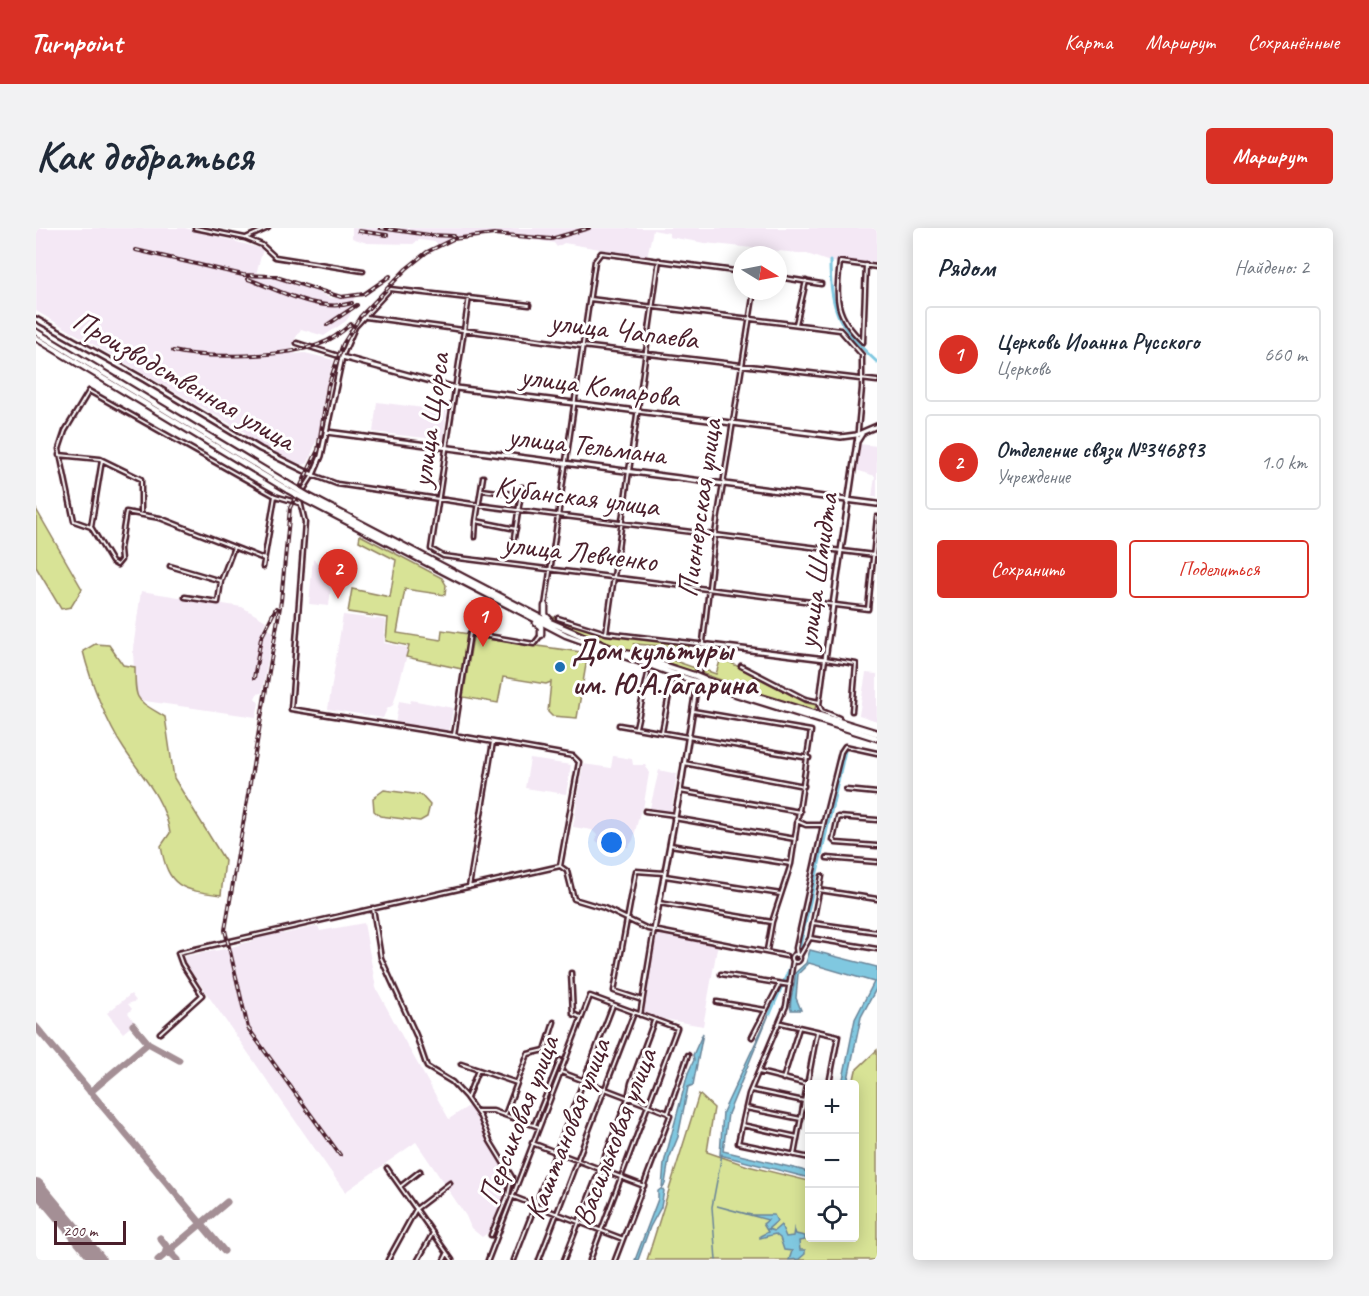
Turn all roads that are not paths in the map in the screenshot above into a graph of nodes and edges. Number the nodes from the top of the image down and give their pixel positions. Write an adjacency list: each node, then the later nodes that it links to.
1 (195, 228): 4 (street)
2 (214, 228): 4 (street)
3 (268, 228): 5 (street)
4 (213, 233): 5 (street)
5 (245, 238): 9 (street)
6 (659, 260): 10 (street); 15 (street); 18 (street)
7 (866, 265): 7 (street); 8 (street)
8 (877, 267)
9 (363, 271)
10 (733, 271)
11 (787, 278): 12 (street)
12 (806, 281): 13 (street); 22 (street)
13 (821, 284)
14 (469, 297): 17 (street); 19 (street); 23 (street, улица Щорса)
15 (590, 299): 18 (street); 27 (street)
16 (753, 300): 20 (street, Пионерская улица)
17 (529, 305)
18 (652, 306): 20 (street); 28 (street)
19 (366, 317): 23 (street, улица Чапаева); 29 (street)
20 (750, 318): 22 (street); 30 (street, Пионерская улица)
21 (36, 319): 47 (street, Производственная улица)
22 (796, 324): 31 (street, улица Шмидта)
23 (464, 331): 27 (street, улица Чапаева); 33 (street, улица Щорса)
24 (36, 332): 51 (highway)
25 (36, 338): 51 (highway)
26 (297, 342): 29 (street)
27 (582, 346): 28 (street, улица Чапаева); 34 (street)
28 (646, 353): 30 (street, улица Чапаева); 35 (street)
29 (342, 357): 33 (street, улица Комарова); 38 (street)
30 (742, 365): 31 (street, улица Чапаева); 36 (street, Пионерская улица)
31 (860, 379): 32 (street, улица Чапаева); 40 (street, улица Шмидта)
32 (877, 381)
33 (456, 388): 34 (street, улица Комарова); 42 (street, улица Щорса)
34 (574, 403): 35 (street, улица Комарова); 45 (street)
35 (638, 412): 36 (street, улица Комарова); 46 (street)
36 (732, 424): 40 (street, улица Комарова); 49 (street, Пионерская улица)
37 (877, 426): 39 (street)
38 (327, 432): 42 (street, улица Тельмана); 47 (street)
39 (864, 433): 40 (street, улица Комарова); 41 (street, улица Шмидта)
40 (856, 435): 41 (street, улица Шмидта)
41 (857, 442): 56 (street, улица Шмидта)
42 (447, 448): 45 (street, улица Тельмана); 55 (street, улица Щорса)
43 (59, 454): 44 (street); 54 (street); 66 (street)
44 (102, 460): 61 (street); 66 (street)
45 (565, 464): 46 (street, улица Тельмана); 62 (street)
46 (628, 472): 49 (street, улица Тельмана); 65 (street)
47 (312, 475): 55 (street, Кубанская улица); 57 (street)
48 (483, 477): 52 (street)
49 (723, 484): 56 (street, улица Тельмана); 68 (street, Пионерская улица)
50 (522, 487): 53 (street)
51 (289, 488): 82 (highway, bridge)
52 (481, 490): 53 (street); 59 (street)
53 (521, 495): 60 (street)
54 (275, 496): 57 (street); 75 (street)
55 (439, 499): 59 (street, Кубанская улица); 72 (street, улица Щорса)
56 (848, 500): 58 (street, улица Тельмана); 73 (street, улица Шмидта)
57 (298, 503): 110 (street)
58 (877, 504)
59 (479, 505): 60 (street, Кубанская улица); 64 (street)
60 (519, 510): 62 (street, Кубанская улица); 67 (street)
61 (141, 513): 66 (street); 71 (street)
62 (559, 514): 65 (street, Кубанская улица); 78 (street)
63 (877, 517): 74 (street)
64 (476, 522): 67 (street); 69 (street)
65 (621, 523): 68 (street, Кубанская улица); 79 (street)
66 (91, 527)
67 (516, 529): 70 (street)
68 (715, 534): 73 (street, Кубанская улица); 81 (street, Пионерская улица)
69 (475, 537)
70 (514, 538)
71 (234, 547): 75 (street); 80 (street)
72 (431, 549): 78 (street, улица Левченко)
73 (840, 550): 74 (street, Кубанская улица); 84 (street, улица Шмидта)
74 (874, 555): 84 (street, улица Левченко)
75 (264, 559): 77 (street)
76 (170, 566): 80 (street)
77 (263, 567)
78 (551, 570): 79 (street, улица Левченко); 85 (street)
79 (612, 577): 81 (street, улица Левченко); 90 (street)
80 (221, 581): 83 (street)
81 (709, 589): 84 (street, улица Левченко); 93 (street, Пионерская улица)
82 (494, 596): 86 (highway); 87 (highway)
83 (185, 597)
84 (833, 604): 97 (street, улица Шмидта)
85 (545, 606): 86 (highway); 89 (highway)
86 (522, 607): 89 (highway)
87 (524, 614): 91 (highway); 92 (highway)
88 (558, 618): 90 (street)
89 (563, 628): 95 (highway)
90 (606, 633): 93 (street)
91 (542, 635): 92 (highway); 110 (street)
92 (566, 635): 95 (highway)
93 (702, 645): 94 (street); 96 (street, Пионерская улица)
94 (707, 645): 96 (street); 97 (street)
95 (610, 650): 101 (highway, bridge)
96 (702, 651): 103 (street, Пионерская улица)
97 (825, 659): 102 (street, улица Шмидта); 104 (street)
98 (741, 666): 102 (street)
99 (648, 674): 107 (street)
100 (672, 679): 108 (street)
101 (705, 682): 109 (highway); 112 (highway)
102 (820, 704): 105 (street)
103 (693, 711): 111 (street, Пионерская улица); 115 (street)
104 (852, 711)
105 (839, 718)
106 (619, 725): 107 (street)
107 (636, 728): 108 (street)
108 (662, 732): 111 (street)
109 (877, 733)
110 (453, 735): 113 (street)
111 (689, 738): 115 (street); 116 (street, Пионерская улица)
112 (877, 738)
113 (493, 742): 133 (street); 136 (street)
114 (877, 753): 126 (street)
115 (808, 758): 117 (street)
116 (684, 764): 117 (street); 118 (street, Пионерская улица)
117 (804, 786): 122 (street)
118 (680, 790): 122 (street); 123 (street, Пионерская улица)
119 (846, 790): 120 (street)
120 (877, 793)
121 (645, 811): 123 (street)
122 (800, 812): 125 (street)
123 (675, 816): 127 (street); 128 (street, Пионерская улица)
124 (877, 820): 129 (street)
125 (797, 821): 126 (street); 127 (street)
126 (823, 825): 150 (street)
127 (795, 839): 132 (street)
128 (670, 845): 132 (street); 134 (street, Пионерская улица)
129 (877, 846)
130 (827, 858): 131 (street)
131 (877, 862)
132 (791, 864): 138 (street)
133 (560, 866): 136 (street); 142 (street)
134 (665, 874): 138 (street); 140 (street, Пионерская улица); 142 (street)
135 (822, 876): 137 (street)
136 (469, 888): 141 (street)
137 (819, 890): 139 (street); 144 (street)
138 (781, 894): 143 (street)
139 (877, 899)
140 (659, 903): 143 (street); 145 (street, Пионерская улица)
141 (373, 908): 167 (street); 184 (street)
142 (627, 919): 145 (street); 155 (street)
143 (772, 922): 149 (street)
144 (813, 923): 146 (street); 147 (street)
145 (654, 930): 149 (street); 155 (street, Пионерская улица)
146 (877, 932)
147 (810, 938): 148 (street); 150 (street)
148 (877, 949)
149 (767, 950): 150 (street)
150 (795, 958): 153 (street)
151 (571, 973): 161 (street)
152 (721, 974): 154 (street)
153 (790, 985): 154 (street); 164 (street)
154 (779, 986): 158 (street)
155 (642, 999): 160 (street, Пионерская улица)
156 (717, 1002): 158 (street)
157 (613, 1004): 159 (street); 161 (street, Персиковая улица); 178 (street)
158 (765, 1010): 168 (street)
159 (634, 1013): 160 (street); 181 (street, Каштановая улица)
160 (640, 1015): 162 (street)
161 (580, 1017): 173 (street, Персиковая улица)
162 (654, 1020): 185 (street); 187 (street, Васильковая улица)
163 (554, 1022): 179 (street)
164 (781, 1023): 165 (street); 174 (street)
165 (799, 1028): 166 (street); 175 (street)
166 (817, 1032): 176 (street); 177 (street)
167 (160, 1033)
168 (752, 1037)
169 (688, 1055): 190 (street)
170 (560, 1060): 193 (street)
171 (461, 1064): 172 (street)
172 (478, 1070): 179 (street); 184 (street)
173 (560, 1072): 178 (street); 195 (street, Персиковая улица)
174 (759, 1072): 175 (street); 182 (street)
175 (783, 1079): 180 (street)
176 (808, 1080)
177 (830, 1080)
178 (584, 1081): 181 (street); 198 (street)
179 (517, 1083): 191 (street)
180 (805, 1084)
181 (604, 1089): 185 (street); 201 (street, Каштановая улица)
182 (751, 1090): 186 (street); 188 (street)
183 (805, 1095): 186 (street)
184 (467, 1098): 189 (street)
185 (628, 1098): 187 (street); 203 (street)
186 (804, 1101): 192 (street)
187 (648, 1106): 190 (street); 205 (street, Васильковая улица)
188 (746, 1108): 192 (street); 194 (street)
189 (476, 1111): 191 (street); 209 (street)
190 (668, 1113): 208 (street)
191 (504, 1115): 193 (street)
192 (801, 1119): 196 (street)
193 (534, 1125): 195 (street)
194 (741, 1125): 196 (street); 199 (street)
195 (539, 1127): 197 (street, Персиковая улица)
196 (797, 1137): 199 (street)
197 (532, 1143): 198 (street); 209 (street, Персиковая улица)
198 (555, 1152): 201 (street); 210 (street)
199 (794, 1155): 200 (street)
200 (805, 1157)
201 (578, 1161): 203 (street); 212 (street, Каштановая улица)
202 (387, 1168): 207 (street)
203 (600, 1169): 205 (street); 213 (street)
204 (420, 1171): 207 (street)
205 (621, 1177): 208 (street); 214 (street, Васильковая улица)
206 (450, 1183): 211 (street)
207 (400, 1186): 211 (street)
208 (645, 1186): 217 (street)
209 (510, 1196): 210 (street); 216 (street); 223 (street, Персиковая улица)
210 (535, 1206): 212 (street); 224 (street)
211 (416, 1209): 215 (street); 219 (street)
212 (557, 1214): 213 (street); 225 (street, Каштановая улица)
213 (579, 1222): 214 (street); 226 (street)
214 (600, 1231): 217 (street); 227 (street, Васильковая улица)
215 (433, 1233): 218 (street); 220 (street)
216 (491, 1235)
217 (623, 1239): 228 (street)
218 (447, 1254): 221 (street); 222 (street)
219 (388, 1260)
220 (418, 1260)
221 (444, 1260)
222 (452, 1260)
223 (488, 1260)
224 (514, 1260)
225 (539, 1260)
226 (564, 1260)
227 (590, 1260)
228 (615, 1260)

